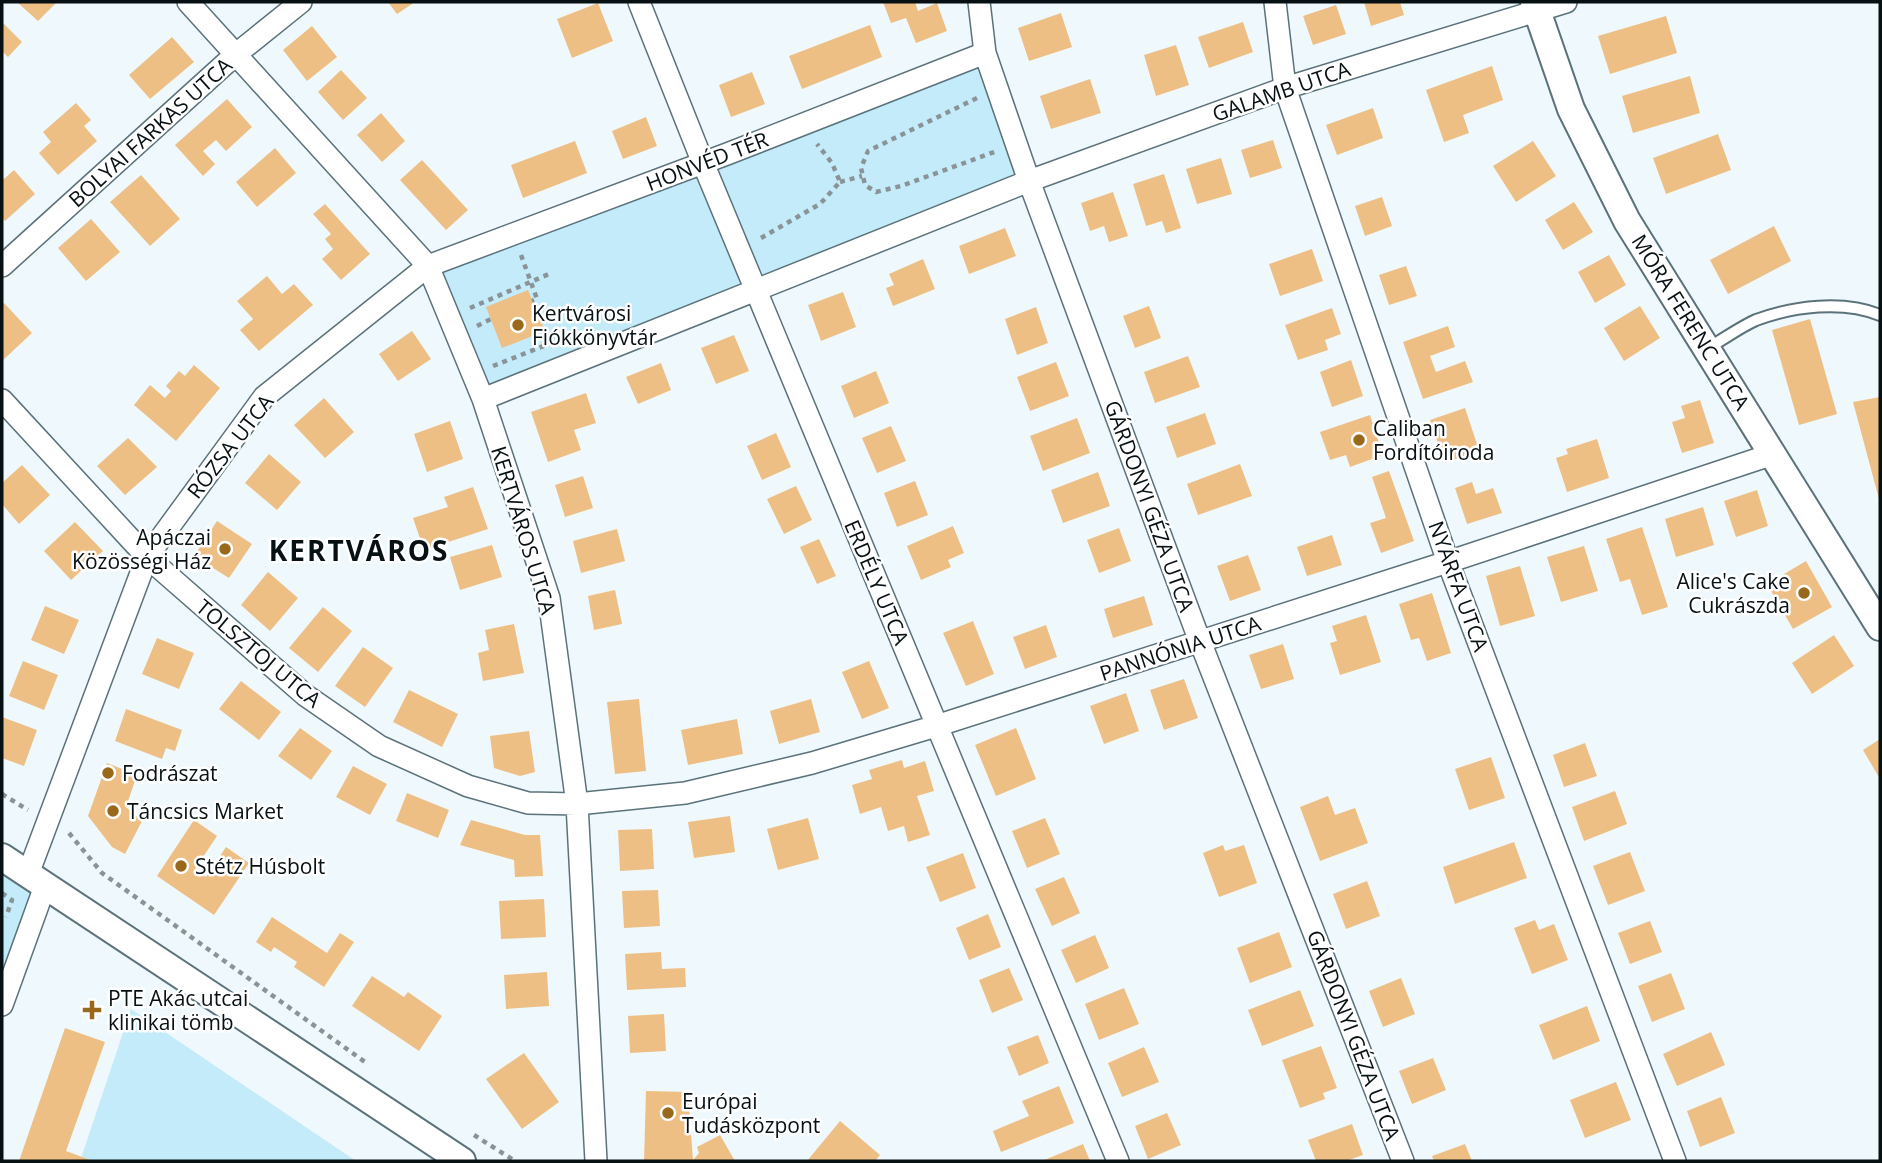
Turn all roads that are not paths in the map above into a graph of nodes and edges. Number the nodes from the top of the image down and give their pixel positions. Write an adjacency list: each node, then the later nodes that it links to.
1 (188, 2): 9 (street, KERTVÁROS UTCA)
2 (301, 2): 9 (street, BOLYAI FARKAS UTCA)
3 (639, 2): 11 (street, ERDÉLY UTCA)
4 (979, 2): 8 (street, GÁRDONYI GÉZA UTCA)
5 (1275, 2): 10 (street, NYÁRFA UTCA)
6 (1566, 2): 7 (street, GALAMB UTCA)
7 (1535, 6): 10 (street, GALAMB UTCA); 17 (street, MÓRA FERENC UTCA)
8 (985, 53): 11 (street, HONVÉD TÉR); 12 (street, GÁRDONYI GÉZA UTCA)
9 (235, 55): 13 (street, KERTVÁROS UTCA); 14 (street, BOLYAI FARKAS UTCA)
10 (1285, 88): 12 (street, GALAMB UTCA); 22 (street, NYÁRFA UTCA)
11 (703, 163): 13 (street, HONVÉD TÉR); 15 (street, ERDÉLY UTCA)
12 (1028, 181): 15 (street); 24 (street, GÁRDONYI GÉZA UTCA)
13 (428, 266): 18 (street, KERTVÁROS UTCA); 21 (street, RÓZSA UTCA)
14 (2, 267)
15 (755, 289): 18 (street); 25 (street, ERDÉLY UTCA)
16 (1880, 315): 17 (lane)
17 (1707, 348): 20 (street, MÓRA FERENC UTCA)
18 (491, 396): 26 (street, KERTVÁROS UTCA)
19 (2, 400): 21 (street, TOLSZTOJ UTCA)
20 (1773, 454): 22 (street, PANNÓNIA UTCA); 23 (street, MÓRA FERENC UTCA)
21 (147, 556): 26 (street, TOLSZTOJ UTCA); 28 (street, RÓZSA UTCA)
22 (1448, 562): 24 (street, PANNÓNIA UTCA); 34 (street, NYÁRFA UTCA)
23 (1880, 627)
24 (1200, 641): 25 (street, PANNÓNIA UTCA); 33 (street, GÁRDONYI GÉZA UTCA)
25 (936, 726): 26 (street, PANNÓNIA UTCA); 32 (street, ERDÉLY UTCA)
26 (577, 804): 31 (street, KERTVÁROS UTCA)
27 (2, 857): 28 (street)
28 (36, 880): 29 (street, RÓZSA UTCA); 30 (street)
29 (2, 1006)
30 (462, 1161)
31 (596, 1161)
32 (1118, 1161)
33 (1403, 1161)
34 (1675, 1161)

